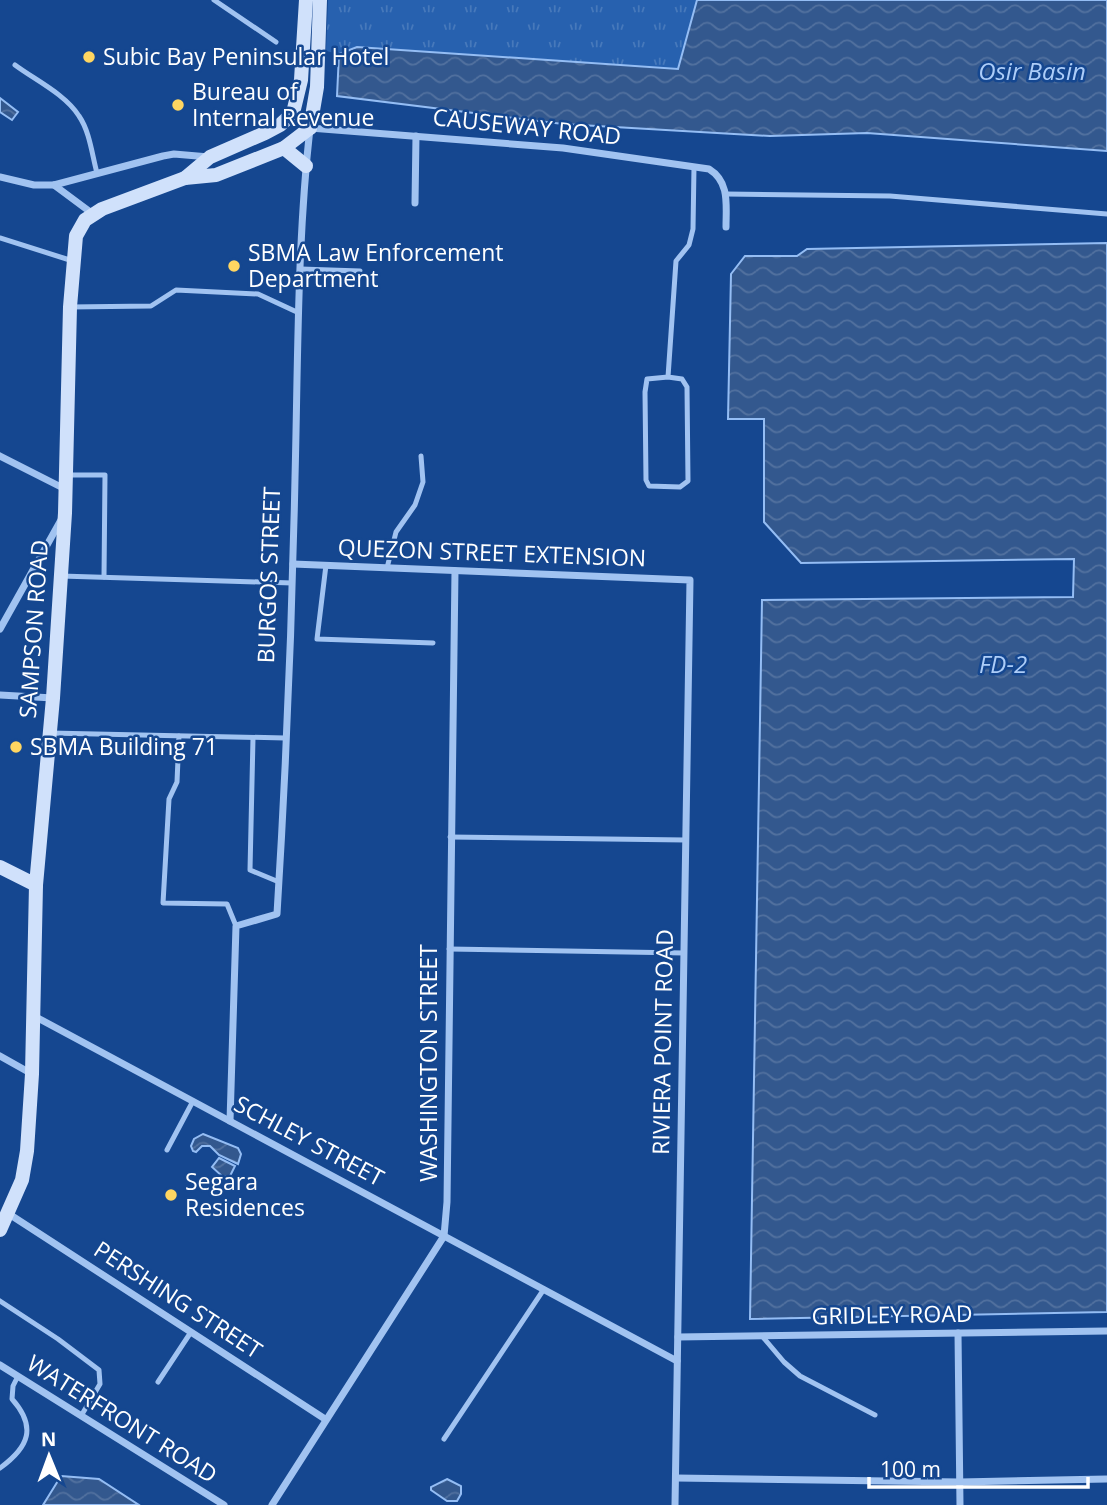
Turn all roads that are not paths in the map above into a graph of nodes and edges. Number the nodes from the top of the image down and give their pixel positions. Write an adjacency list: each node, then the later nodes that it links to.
1 (214, 0): 4 (lane)
2 (306, 0): 5 (main road)
3 (320, 0): 7 (main road, BURGOS STREET)
4 (276, 41)
5 (304, 53): 7 (main road); 10 (main road)
6 (15, 65): 13 (lane)
7 (310, 128): 8 (street, CAUSEWAY ROAD); 9 (main road); 11 (street, BURGOS STREET)
8 (416, 136): 12 (street, CAUSEWAY ROAD); 18 (street)
9 (284, 148): 11 (main road); 15 (main road)
10 (210, 157): 13 (street); 15 (main road)
11 (306, 166): 24 (street, BURGOS STREET)
12 (694, 167): 17 (street, CAUSEWAY ROAD); 28 (lane)
13 (97, 173): 16 (street)
14 (0, 177): 16 (street)
15 (185, 178): 19 (main road)
16 (54, 185): 19 (street)
17 (726, 194): 20 (lane); 21 (street)
18 (415, 203)
19 (93, 214): 23 (main road, SAMPSON ROAD)
20 (1107, 214)
21 (726, 227)
22 (0, 238): 23 (lane)
23 (73, 261): 26 (main road, SAMPSON ROAD)
24 (301, 269): 25 (lane); 27 (street, BURGOS STREET)
25 (359, 271)
26 (70, 307): 27 (lane); 31 (main road, SAMPSON ROAD)
27 (299, 313): 34 (street, BURGOS STREET)
28 (668, 377): 28 (lane)
29 (0, 456): 32 (street)
30 (421, 456): 36 (lane)
31 (66, 475): 32 (main road, SAMPSON ROAD); 39 (lane)
32 (66, 490): 33 (main road, SAMPSON ROAD)
33 (65, 513): 38 (main road, SAMPSON ROAD); 42 (street)
34 (293, 564): 35 (street, QUEZON STREET EXTENSION); 41 (street, BURGOS STREET)
35 (326, 565): 36 (street, QUEZON STREET EXTENSION); 43 (lane)
36 (387, 568): 37 (street, QUEZON STREET EXTENSION)
37 (455, 571): 40 (street, QUEZON STREET EXTENSION); 50 (street, WASHINGTON STREET)
38 (61, 576): 39 (lane); 45 (main road, SAMPSON ROAD)
39 (104, 577): 41 (lane)
40 (690, 580): 51 (street, RIVIERA POINT ROAD)
41 (292, 583): 49 (street, BURGOS STREET)
42 (0, 629)
43 (433, 643)
44 (0, 695): 45 (street)
45 (53, 698): 46 (main road, SAMPSON ROAD)
46 (50, 733): 47 (lane); 54 (main road, SAMPSON ROAD)
47 (179, 736): 48 (lane); 55 (lane)
48 (253, 738): 49 (lane); 53 (lane)
49 (285, 738): 53 (street, BURGOS STREET)
50 (450, 837): 51 (lane); 56 (street, WASHINGTON STREET)
51 (686, 840): 57 (street, RIVIERA POINT ROAD)
52 (0, 867): 54 (main road)
53 (279, 882): 55 (street, BURGOS STREET)
54 (36, 885): 58 (main road, SAMPSON ROAD)
55 (236, 926): 62 (street)
56 (449, 949): 57 (lane); 66 (street, WASHINGTON STREET)
57 (684, 953): 73 (street, RIVIERA POINT ROAD)
58 (34, 1015): 60 (main road, SAMPSON ROAD); 61 (street, SCHLEY STREET)
59 (0, 1056): 60 (street)
60 (32, 1074): 64 (main road, SAMPSON ROAD)
61 (193, 1101): 62 (street, SCHLEY STREET); 63 (lane)
62 (230, 1121): 66 (street, SCHLEY STREET)
63 (167, 1150)
64 (9, 1214): 65 (main road, SAMPSON ROAD); 70 (street, PERSHING STREET)
65 (0, 1230)
66 (444, 1236): 67 (street, SCHLEY STREET); 80 (street, WASHINGTON STREET)
67 (544, 1289): 74 (street, SCHLEY STREET); 81 (lane)
68 (0, 1301): 79 (lane)
69 (1107, 1331): 71 (street, GRIDLEY ROAD)
70 (191, 1332): 77 (lane); 80 (street, PERSHING STREET)
71 (958, 1333): 72 (street, GRIDLEY ROAD); 85 (street)
72 (762, 1336): 73 (street, GRIDLEY ROAD); 78 (lane)
73 (678, 1337): 74 (street, RIVIERA POINT ROAD)
74 (677, 1361): 83 (street, RIVIERA POINT ROAD)
75 (0, 1365): 76 (street, WATERFRONT ROAD)
76 (18, 1376): 79 (street, WATERFRONT ROAD); 82 (lane)
77 (158, 1382)
78 (876, 1415)
79 (81, 1416): 86 (street, WATERFRONT ROAD)
80 (326, 1419): 87 (street, WASHINGTON STREET)
81 (444, 1439)
82 (0, 1468)
83 (676, 1478): 85 (street); 88 (street, RIVIERA POINT ROAD)
84 (1107, 1479): 85 (street)
85 (960, 1482): 89 (street)
86 (224, 1505)
87 (272, 1505)
88 (675, 1505)
89 (960, 1505)

